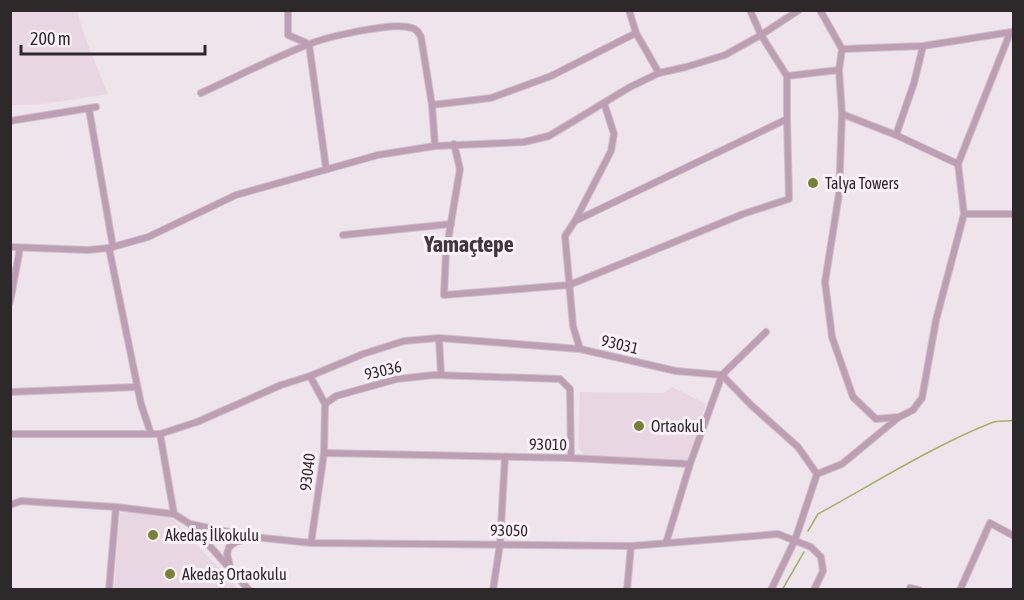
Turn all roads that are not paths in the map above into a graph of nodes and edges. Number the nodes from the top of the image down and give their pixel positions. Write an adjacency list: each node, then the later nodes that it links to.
1 (288, 10): 9 (street)
2 (628, 10): 7 (street)
3 (750, 10): 8 (street)
4 (800, 10): 8 (street)
5 (820, 10): 11 (street)
6 (1012, 32): 10 (street); 24 (street)
7 (636, 33): 13 (street); 17 (street)
8 (761, 35): 13 (street); 14 (street)
9 (309, 44): 15 (street); 17 (street); 25 (street)
10 (923, 46): 11 (street); 21 (street)
11 (842, 49): 12 (street)
12 (839, 70): 14 (street); 18 (street)
13 (659, 73): 16 (street)
14 (787, 76): 19 (street)
15 (201, 93)
16 (604, 103): 22 (street); 28 (street)
17 (432, 105): 23 (street)
18 (842, 114): 21 (street); 45 (street)
19 (787, 119): 28 (street); 34 (street)
20 (10, 122): 31 (street)
21 (896, 135): 24 (street)
22 (454, 144): 23 (street); 29 (street)
23 (435, 146): 25 (street)
24 (958, 164): 26 (street)
25 (326, 168): 31 (street)
26 (964, 214): 27 (street); 45 (street)
27 (1014, 214)
28 (575, 221): 34 (street)
29 (451, 224): 30 (street); 34 (street)
30 (343, 235)
31 (111, 247): 33 (street); 42 (street)
32 (10, 248): 33 (street)
33 (20, 248): 35 (street)
34 (569, 285): 38 (street)
35 (10, 302)
36 (766, 332): 40 (street)
37 (439, 338): 38 (street, 93031); 39 (street); 41 (street, 93031)
38 (580, 350): 40 (street, 93031)
39 (441, 375): 44 (street, 93036); 51 (street, 93036)
40 (722, 375): 52 (street); 53 (street)
41 (310, 376): 44 (street); 48 (street)
42 (137, 387): 43 (street); 47 (street)
43 (10, 392)
44 (325, 404): 49 (street, 93040)
45 (899, 417): 53 (street)
46 (10, 434): 47 (street)
47 (151, 434): 48 (street)
48 (160, 434): 56 (street)
49 (324, 453): 50 (street, 93010); 61 (street, 93040)
50 (505, 457): 51 (street, 93010); 63 (street)
51 (571, 458): 52 (street, 93010)
52 (690, 464): 62 (street)
53 (817, 474): 60 (street)
54 (10, 503): 55 (street)
55 (116, 507): 56 (street); 67 (street)
56 (174, 514): 57 (street)
57 (190, 524): 59 (street, 93050); 65 (street)
58 (1014, 536): 74 (street)
59 (253, 537): 61 (street, 93050); 65 (street)
60 (795, 540): 62 (street, 93050); 71 (street); 72 (street, 93050)
61 (311, 543): 63 (street, 93050)
62 (666, 543): 64 (street, 93050)
63 (500, 544): 64 (street, 93050); 69 (street)
64 (631, 546): 70 (street)
65 (230, 566): 68 (street)
66 (910, 588): 73 (street)
67 (109, 590)
68 (249, 590)
69 (493, 590)
70 (627, 590)
71 (771, 590)
72 (814, 590)
73 (919, 590)
74 (960, 590)

